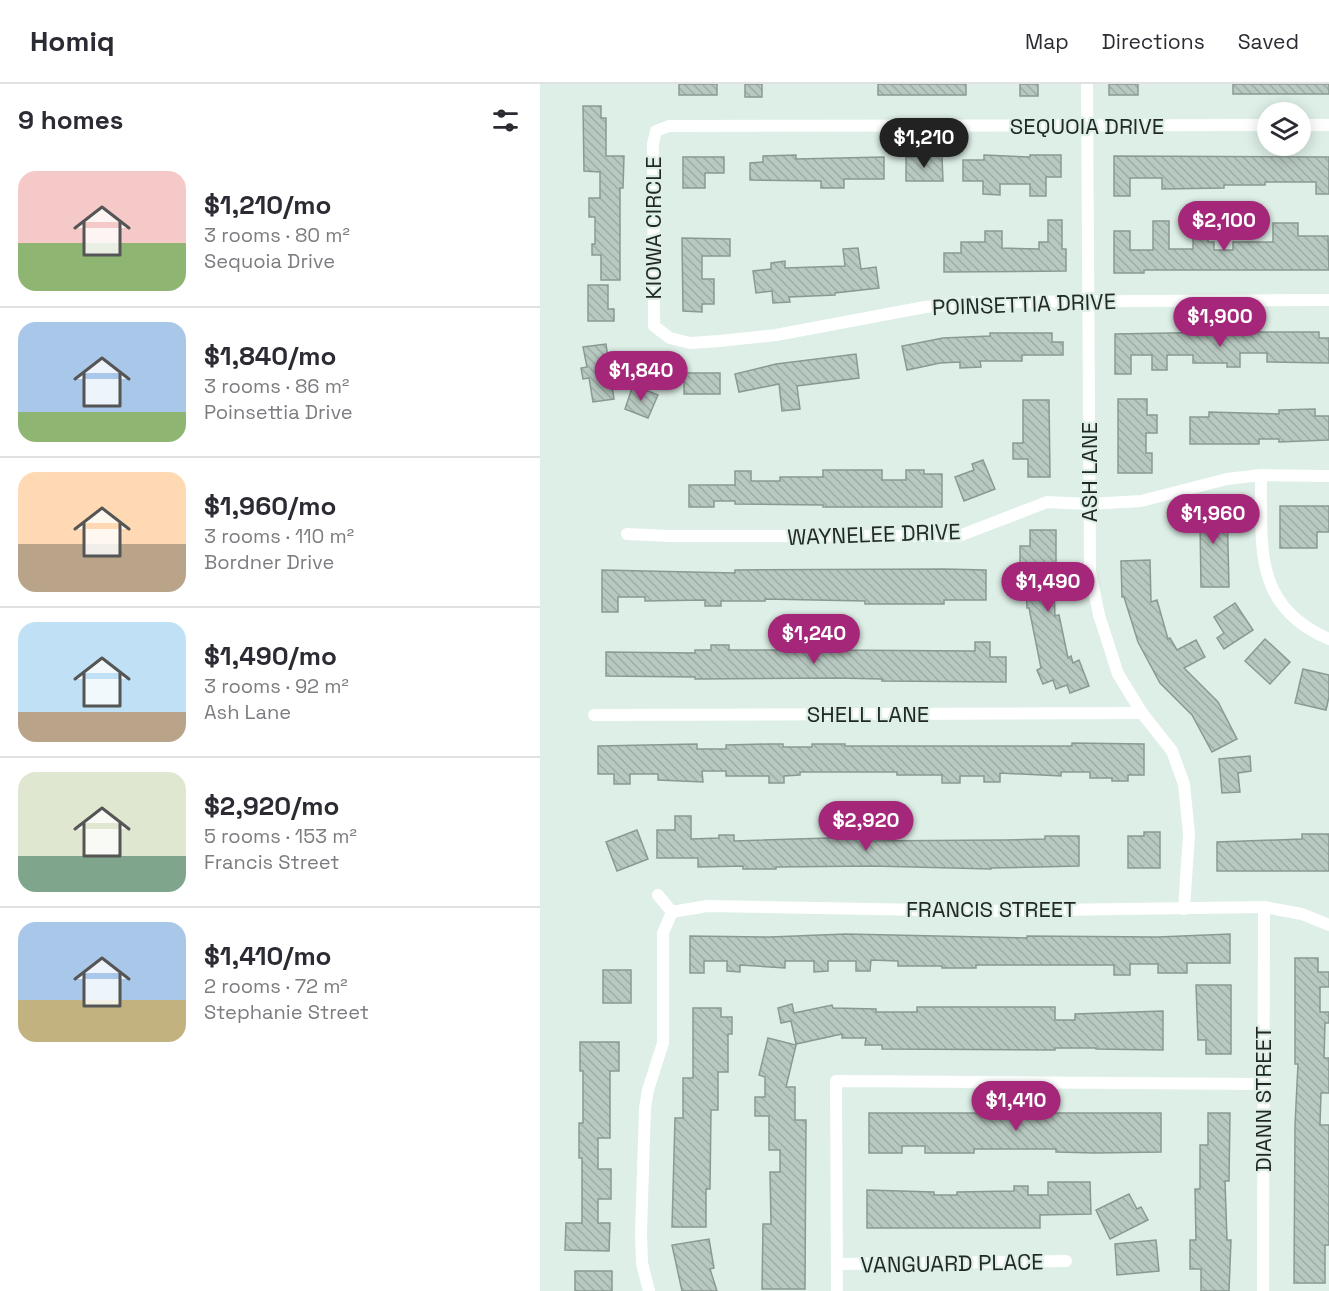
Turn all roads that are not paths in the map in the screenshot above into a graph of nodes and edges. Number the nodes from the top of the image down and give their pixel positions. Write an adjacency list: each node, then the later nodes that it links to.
1 (1087, 84): 5 (street, ASH LANE)
2 (1257, 125): 5 (street, SEQUOIA DRIVE)
3 (1311, 125): 4 (street)
4 (1329, 125)
5 (1087, 126): 6 (street, SEQUOIA DRIVE); 8 (street, ASH LANE)
6 (656, 131): 9 (street, KIOWA CIRCLE)
7 (1329, 300): 8 (street, POINSETTIA DRIVE)
8 (1089, 301): 9 (street, POINSETTIA DRIVE); 12 (street, ASH LANE)
9 (654, 326)
10 (1262, 475): 11 (street, WAYNELEE DRIVE); 12 (street, WAYNELEE DRIVE); 14 (street)
11 (1329, 476)
12 (1089, 504): 13 (street, WAYNELEE DRIVE); 15 (street, ASH LANE)
13 (627, 534)
14 (1329, 639)
15 (1142, 713): 16 (street, SHELL LANE); 19 (street, ASH LANE)
16 (594, 715)
17 (658, 895): 20 (street)
18 (1264, 908): 19 (street, FRANCIS STREET); 21 (street, FRANCIS STREET); 22 (street, DIANN STREET)
19 (1184, 909): 20 (street, FRANCIS STREET)
20 (672, 912): 25 (street)
21 (1329, 925)
22 (1263, 1084): 24 (street); 27 (street, DIANN STREET)
23 (1066, 1261): 24 (street, VANGUARD PLACE)
24 (838, 1264): 26 (street)
25 (649, 1291)
26 (837, 1291)
27 (1263, 1291)

